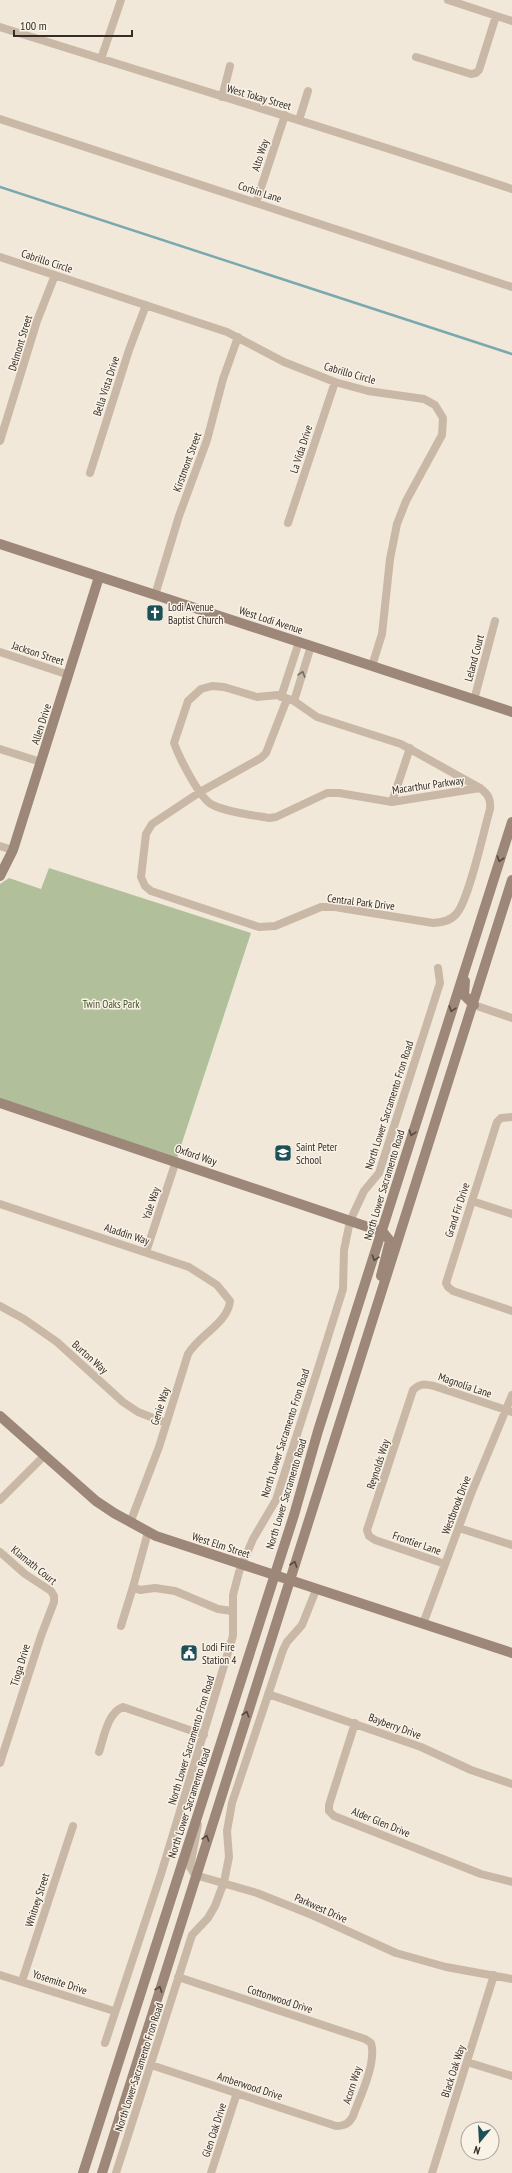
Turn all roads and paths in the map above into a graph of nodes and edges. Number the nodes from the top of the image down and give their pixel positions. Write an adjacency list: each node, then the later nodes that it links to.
1 (121, 0): 7 (street)
2 (448, 0): 3 (street)
3 (496, 16): 4 (street); 6 (street)
4 (512, 21)
5 (0, 27): 7 (street, West Tokay Street)
6 (416, 56)
7 (101, 59): 10 (street, West Tokay Street)
8 (230, 66): 10 (street)
9 (308, 91): 13 (street)
10 (222, 97): 11 (street, West Tokay Street)
11 (285, 115): 13 (street, West Tokay Street); 15 (street, Alto Way)
12 (0, 119): 15 (street, Corbin Lane)
13 (300, 120): 14 (street, West Tokay Street)
14 (512, 189)
15 (256, 203): 18 (street, Corbin Lane)
16 (0, 257): 17 (street, Cabrillo Circle)
17 (55, 275): 19 (street, Cabrillo Circle); 22 (street, Delmont Street)
18 (512, 287)
19 (146, 305): 20 (street, Cabrillo Circle); 23 (street, Bella Vista Drive)
20 (238, 337): 21 (street, Cabrillo Circle); 27 (street, Kirstmont Street)
21 (335, 382): 24 (street, La Vida Drive); 32 (street, Cabrillo Circle)
22 (0, 441)
23 (90, 473)
24 (288, 523)
25 (0, 544): 26 (main road, West Lodi Avenue)
26 (99, 577): 27 (main road, West Lodi Avenue); 33 (main road, Allen Drive)
27 (155, 595): 29 (main road, West Lodi Avenue)
28 (495, 621): 35 (street, Leland Court)
29 (299, 642): 30 (main road, West Lodi Avenue); 34 (street, Central Park Drive)
30 (311, 646): 32 (main road, West Lodi Avenue); 34 (street, Central Park Drive, one-way to 30)
31 (0, 652): 33 (street, Jackson Street)
32 (372, 666): 35 (main road, West Lodi Avenue)
33 (69, 675): 39 (main road, Allen Drive)
34 (287, 699): 37 (street, Central Park Drive); 41 (street, Central Park Drive); 41 (street, Macarthur Parkway)
35 (474, 700): 36 (main road, West Lodi Avenue)
36 (512, 712)
37 (410, 748): 40 (street, Central Park Drive); 42 (street)
38 (0, 749): 39 (street)
39 (41, 762): 45 (main road, Allen Drive)
40 (480, 788): 41 (street, Central Park Drive); 42 (street, Macarthur Parkway)
41 (200, 792): 42 (street, Macarthur Parkway)
42 (392, 802)
43 (512, 822): 49 (main road, North Lower Sacramento Road, one-way to 49)
44 (0, 846): 45 (street)
45 (13, 850): 46 (main road, Allen Drive)
46 (0, 876)
47 (512, 880): 50 (main road)
48 (438, 968): 58 (street, North Lower Sacramento Fron Road)
49 (466, 969): 50 (main road); 59 (main road, North Lower Sacramento Road, one-way to 59)
50 (474, 1005): 51 (street); 64 (main road)
51 (512, 1018)
52 (0, 1104): 54 (main road, Oxford Way)
53 (512, 1117): 55 (street, Grand Fir Drive)
54 (176, 1161): 58 (main road, Oxford Way); 60 (street, Yale Way)
55 (472, 1201): 57 (street); 63 (street, Grand Fir Drive)
56 (0, 1204): 60 (street, Aladdin Way)
57 (512, 1214)
58 (350, 1221): 59 (main road, Oxford Way); 78 (street, North Lower Sacramento Fron Road)
59 (383, 1232): 64 (main road); 80 (main road, North Lower Sacramento Road, one-way to 80)
60 (146, 1252): 62 (street, Aladdin Way)
61 (0, 1306): 69 (street, Burton Way)
62 (229, 1309): 69 (street, Genie Way)
63 (512, 1311)
64 (376, 1313): 81 (main road, one-way to 64)
65 (418, 1385): 67 (street, Magnolia Lane); 75 (street, Reynolds Way)
66 (512, 1395): 67 (street, Westbrook Drive)
67 (509, 1411): 73 (street, Westbrook Drive)
68 (0, 1416): 70 (main road, West Elm Street)
69 (166, 1424): 72 (street, Genie Way)
70 (45, 1455): 71 (street); 72 (main road, West Elm Street)
71 (0, 1500)
72 (130, 1523): 74 (main road, West Elm Street)
73 (460, 1528): 76 (street); 79 (street, Westbrook Drive)
74 (148, 1532): 78 (main road, West Elm Street); 82 (street)
75 (382, 1543): 79 (street, Frontier Lane)
76 (512, 1546)
77 (0, 1552): 84 (street, Klamath Court)
78 (242, 1564): 80 (main road, West Elm Street); 85 (street, North Lower Sacramento Fron Road)
79 (445, 1564): 86 (street, Westbrook Drive)
80 (274, 1576): 81 (main road, West Elm Street); 95 (main road, North Lower Sacramento Road)
81 (288, 1581): 83 (main road, West Elm Street); 97 (main road, one-way to 81)
82 (132, 1587): 85 (street); 87 (street)
83 (316, 1590): 86 (main road, West Elm Street); 89 (street, North Lower Sacramento Fron Road)
84 (54, 1596): 93 (street, Tioga Drive)
85 (232, 1611): 91 (street, North Lower Sacramento Fron Road)
86 (423, 1624): 88 (main road, West Elm Street)
87 (121, 1626)
88 (512, 1654)
89 (268, 1694): 90 (street, Bayberry Drive); 98 (street, North Lower Sacramento Fron Road)
90 (355, 1723): 94 (street, Bayberry Drive); 99 (street, Alder Glen Drive)
91 (204, 1735): 92 (street); 105 (street, North Lower Sacramento Fron Road)
92 (99, 1752)
93 (0, 1763)
94 (512, 1784)
95 (201, 1801): 97 (street); 113 (main road, North Lower Sacramento Road)
96 (73, 1826): 104 (street, Whitney Street)
97 (195, 1875): 98 (street, Parkwest Drive); 114 (main road, one-way to 97)
98 (224, 1882): 101 (street, Parkwest Drive); 102 (street, North Lower Sacramento Fron Road)
99 (512, 1882)
100 (0, 1975): 104 (street, Yosemite Drive)
101 (494, 1975): 103 (street, Parkwest Drive); 108 (street, Black Oak Way)
102 (178, 1977): 107 (street, Cottonwood Drive); 109 (street, North Lower Sacramento Fron Road)
103 (512, 1979)
104 (22, 1981): 105 (street, Yosemite Drive)
105 (114, 2011): 106 (street, North Lower Sacramento Fron Road)
106 (105, 2043)
107 (372, 2047): 112 (street, Acorn Way)
108 (468, 2062): 110 (street); 117 (street, Black Oak Way)
109 (151, 2065): 111 (street, Amberwood Drive); 115 (street, North Lower Sacramento Fron Road)
110 (512, 2076)
111 (237, 2093): 112 (street, Amberwood Drive); 116 (street, Glen Oak Drive)
112 (344, 2126)
113 (83, 2173)
114 (102, 2173)
115 (116, 2173)
116 (211, 2173)
117 (432, 2173)

